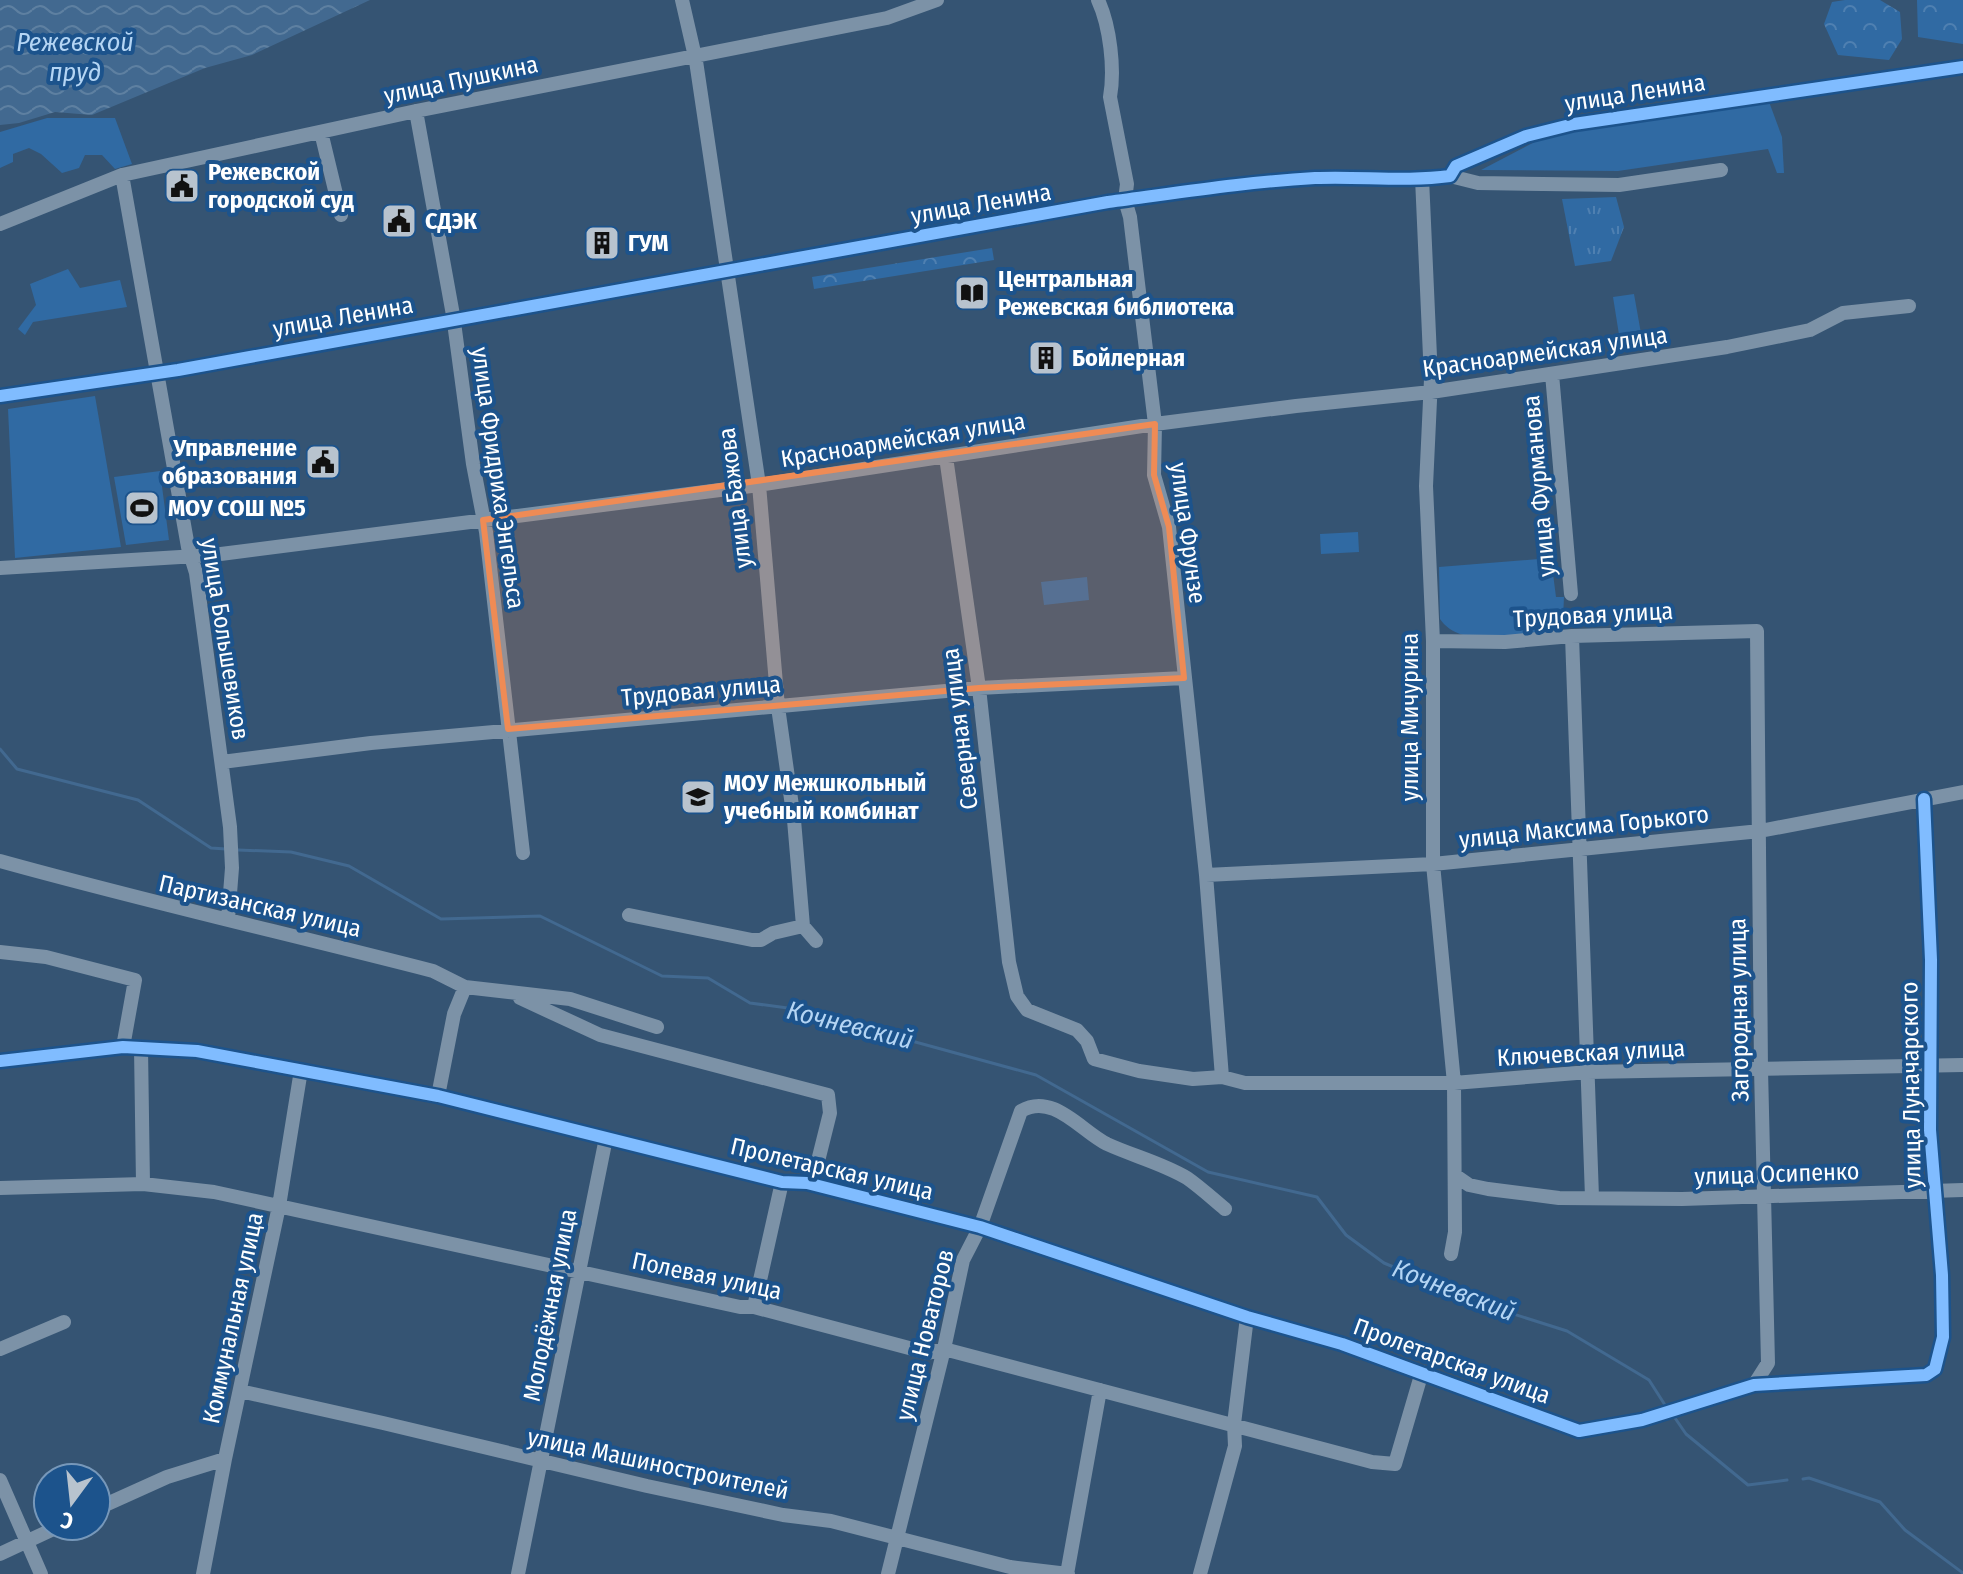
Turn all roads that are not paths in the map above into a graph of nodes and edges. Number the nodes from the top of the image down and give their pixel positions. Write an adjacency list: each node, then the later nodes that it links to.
1 (682, 0): 4 (street, улица Бажова)
2 (937, 0): 4 (street, улица Пушкина)
3 (1098, 0): 12 (street, улица Фрунзе)
4 (695, 54): 6 (street, улица Пушкина); 15 (street, улица Бажова)
5 (1963, 67): 10 (street, улица Ленина)
6 (416, 111): 7 (street, улица Пушкина); 17 (street, улица Фридриха Энгельса)
7 (321, 132): 9 (street, улица Пушкина); 13 (street)
8 (1721, 170): 10 (street, улица Ленина)
9 (122, 175): 14 (street, улица Пушкина); 18 (street, улица Большевиков)
10 (1450, 176): 11 (street, улица Ленина)
11 (1422, 178): 12 (street, улица Ленина); 20 (street, улица Мичурина)
12 (1125, 200): 15 (street, улица Ленина); 22 (street, улица Фрунзе)
13 (341, 215)
14 (0, 224)
15 (726, 273): 17 (street, улица Ленина); 24 (street, улица Бажова)
16 (1909, 306): 19 (street, Красноармейская улица)
17 (454, 319): 18 (street, улица Ленина); 25 (street, улица Фридриха Энгельса)
18 (157, 374): 21 (street, улица Ленина); 26 (street, улица Большевиков)
19 (1552, 374): 20 (street, Красноармейская улица); 28 (street, улица Фурманова)
20 (1431, 392): 22 (street, Красноармейская улица); 31 (street, улица Мичурина)
21 (0, 396)
22 (1155, 424): 23 (street, Красноармейская улица); 32 (street, улица Фрунзе)
23 (946, 457): 24 (street, Красноармейская улица); 33 (street, Северная улица)
24 (759, 485): 25 (street, Красноармейская улица); 34 (street, улица Бажова)
25 (483, 520): 26 (street, Красноармейская улица); 35 (street, улица Фридриха Энгельса)
26 (191, 556): 27 (street, Красноармейская улица); 36 (street, улица Большевиков)
27 (0, 568)
28 (1571, 594)
29 (1757, 631): 30 (street, Трудовая улица); 39 (street, Загородная улица)
30 (1572, 636): 31 (street, Трудовая улица); 40 (street)
31 (1433, 641): 43 (street, улица Мичурина)
32 (1184, 678): 33 (street, Трудовая улица); 44 (street, улица Фрунзе)
33 (979, 688): 34 (street, Трудовая улица); 52 (street, Северная улица)
34 (778, 707): 35 (street, Трудовая улица); 47 (street, улица Бажова)
35 (508, 729): 36 (street, Трудовая улица); 41 (street, улица Фридриха Энгельса)
36 (222, 762): 46 (street, улица Большевиков)
37 (1963, 792): 38 (street, улица Максима Горького)
38 (1924, 799): 39 (street, улица Максима Горького); 57 (street, улица Луначарского)
39 (1760, 831): 40 (street, улица Максима Горького); 59 (street, Загородная улица)
40 (1578, 850): 43 (street, улица Максима Горького); 61 (street)
41 (523, 853)
42 (0, 861): 46 (street, Партизанская улица)
43 (1433, 864): 44 (street, улица Максима Горького); 63 (street, улица Мичурина)
44 (1206, 875): 62 (street, улица Фрунзе)
45 (629, 915): 47 (street)
46 (228, 919): 50 (street, Партизанская улица)
47 (803, 926): 48 (street)
48 (816, 941)
49 (0, 952): 54 (street)
50 (465, 987): 51 (street, Партизанская улица); 64 (street)
51 (509, 993): 53 (street, Партизанская улица); 68 (street, Партизанская улица)
52 (1017, 996): 62 (street, Ключевская улица)
53 (657, 1027)
54 (123, 1047): 55 (street, Пролетарская улица); 56 (street, Пролетарская улица)
55 (141, 1048): 60 (street, Пролетарская улица); 69 (street)
56 (0, 1061)
57 (1930, 1064): 58 (street, Ключевская улица); 59 (street, Ключевская улица); 71 (street, улица Луначарского)
58 (1963, 1065)
59 (1761, 1069): 61 (street, Ключевская улица); 74 (street, Загородная улица)
60 (301, 1070): 64 (street, Пролетарская улица); 75 (street, Коммунальная улица)
61 (1589, 1072): 63 (street, Ключевская улица); 73 (street)
62 (1222, 1077): 63 (street, Ключевская улица)
63 (1454, 1083): 66 (street, улица Мичурина)
64 (438, 1096): 65 (street, Пролетарская улица)
65 (606, 1138): 67 (street, Пролетарская улица); 79 (street, Молодёжная улица)
66 (1456, 1176): 73 (street, улица Осипенко); 78 (street, улица Мичурина)
67 (782, 1182): 68 (street, Пролетарская улица); 80 (street)
68 (807, 1183): 77 (street, Пролетарская улица)
69 (143, 1184): 70 (street, Полевая улица); 75 (street, Полевая улица)
70 (0, 1188)
71 (1934, 1190): 72 (street, улица Осипенко); 74 (street, улица Осипенко); 85 (street, улица Луначарского)
72 (1963, 1190)
73 (1592, 1197): 74 (street, улица Осипенко)
74 (1765, 1197): 87 (street, Загородная улица)
75 (279, 1206): 79 (street, Полевая улица); 89 (street, Коммунальная улица)
76 (1225, 1209): 77 (street, улица Новаторов)
77 (980, 1227): 81 (street, Пролетарская улица); 84 (street, улица Новаторов)
78 (1451, 1254)
79 (581, 1271): 80 (street, Полевая улица); 92 (street, Молодёжная улица)
80 (754, 1307): 84 (street, Полевая улица)
81 (1247, 1317): 86 (street, Пролетарская улица); 90 (street)
82 (64, 1322): 83 (street)
83 (0, 1349)
84 (944, 1349): 88 (street, Полевая улица); 96 (street, улица Новаторов)
85 (1935, 1369): 87 (street, Пролетарская улица)
86 (1422, 1372): 87 (street, Пролетарская улица); 90 (street, Полевая улица)
87 (1754, 1385)
88 (1100, 1390): 90 (street, Полевая улица); 103 (street)
89 (240, 1391): 91 (street, Коммунальная улица); 92 (street, улица Машиностроителей)
90 (1234, 1424): 104 (street)
91 (225, 1459): 94 (street); 100 (street, Коммунальная улица)
92 (540, 1461): 96 (street, улица Машиностроителей); 101 (street, Молодёжная улица)
93 (0, 1480): 97 (street)
94 (112, 1502)
95 (32, 1539): 97 (street)
96 (896, 1539): 102 (street, улица Новаторов); 103 (street, улица Машиностроителей)
97 (27, 1541): 98 (street); 99 (street)
98 (0, 1554)
99 (41, 1574)
100 (203, 1574)
101 (518, 1574)
102 (888, 1574)
103 (1068, 1574)
104 (1200, 1574)

